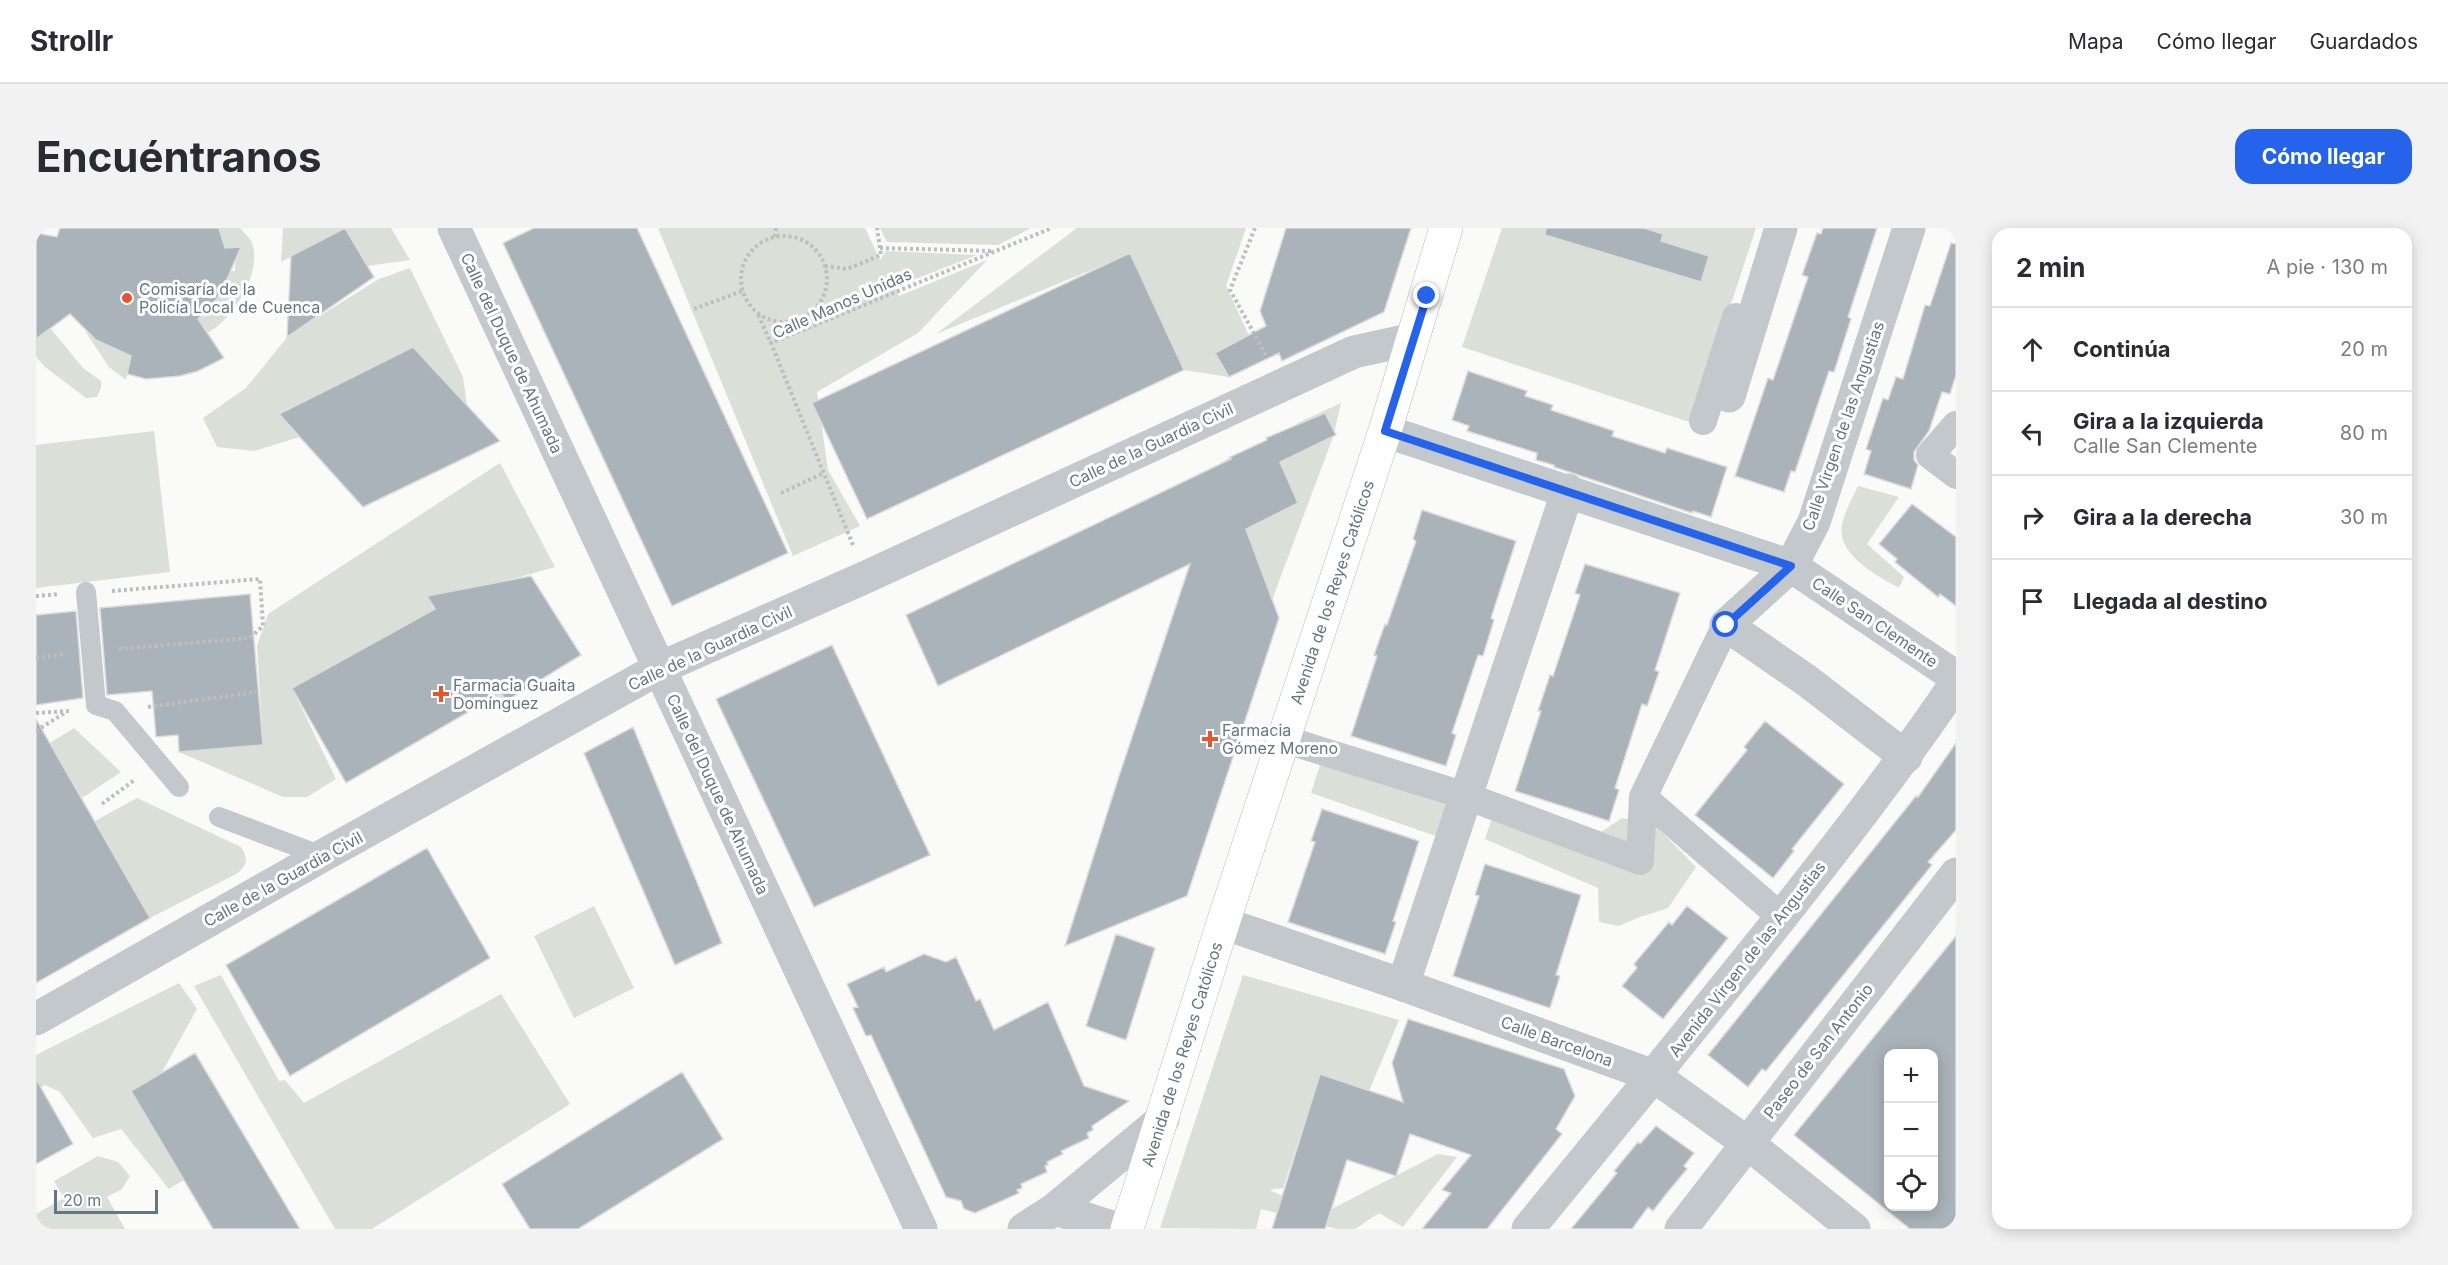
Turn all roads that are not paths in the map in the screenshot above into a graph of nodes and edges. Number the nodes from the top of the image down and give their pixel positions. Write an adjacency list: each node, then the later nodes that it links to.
1 (454, 228): 16 (street, Calle del Duque de Ahumada)
2 (1446, 228): 6 (main road, Avenida de los Reyes Católicos)
3 (1765, 228): 8 (street)
4 (1781, 228): 7 (street)
5 (1909, 228): 13 (street, Calle Virgen de las Angustias)
6 (1413, 339): 10 (main road, Avenida de los Reyes Católicos); 16 (street, Calle de la Guardia Civil)
7 (1729, 396)
8 (1703, 421)
9 (1956, 425): 11 (street)
10 (1385, 431): 12 (street, Calle San Clemente); 19 (main road, Avenida de los Reyes Católicos)
11 (1956, 476)
12 (1568, 490): 13 (street, Calle San Clemente); 22 (street)
13 (1791, 566): 15 (street, Calle Virgen de las Angustias); 17 (street, Calle San Clemente)
14 (86, 592): 21 (lane)
15 (1726, 625): 20 (street); 23 (street)
16 (660, 668): 25 (street, Calle de la Guardia Civil); 36 (street, Calle del Duque de Ahumada)
17 (1956, 677)
18 (1956, 683): 20 (street, Avenida Virgen de las Angustias)
19 (1283, 739): 22 (street); 28 (main road, Avenida de los Reyes Católicos)
20 (1906, 757): 27 (street, Avenida Virgen de las Angustias)
21 (179, 787)
22 (1466, 796): 23 (street); 29 (street)
23 (1643, 797): 27 (street)
24 (219, 817): 25 (lane)
25 (322, 856): 30 (street, Calle de la Guardia Civil)
26 (1956, 874): 33 (street, Paseo de San Antonio)
27 (1781, 917): 31 (street, Avenida Virgen de las Angustias)
28 (1223, 923): 29 (street, Calle Barcelona); 32 (main road, Avenida de los Reyes Católicos)
29 (1403, 985): 31 (street, Calle Barcelona)
30 (36, 1019)
31 (1654, 1077): 33 (street, Calle Barcelona); 40 (street, Avenida Virgen de las Angustias)
32 (1163, 1119): 34 (street); 39 (main road, Avenida de los Reyes Católicos)
33 (1746, 1142): 35 (street, Calle Barcelona); 41 (street, Paseo de San Antonio)
34 (1055, 1209): 37 (street); 38 (street)
35 (1845, 1226)
36 (921, 1229)
37 (1024, 1229)
38 (1118, 1229)
39 (1127, 1229)
40 (1528, 1229)
41 (1681, 1229)

